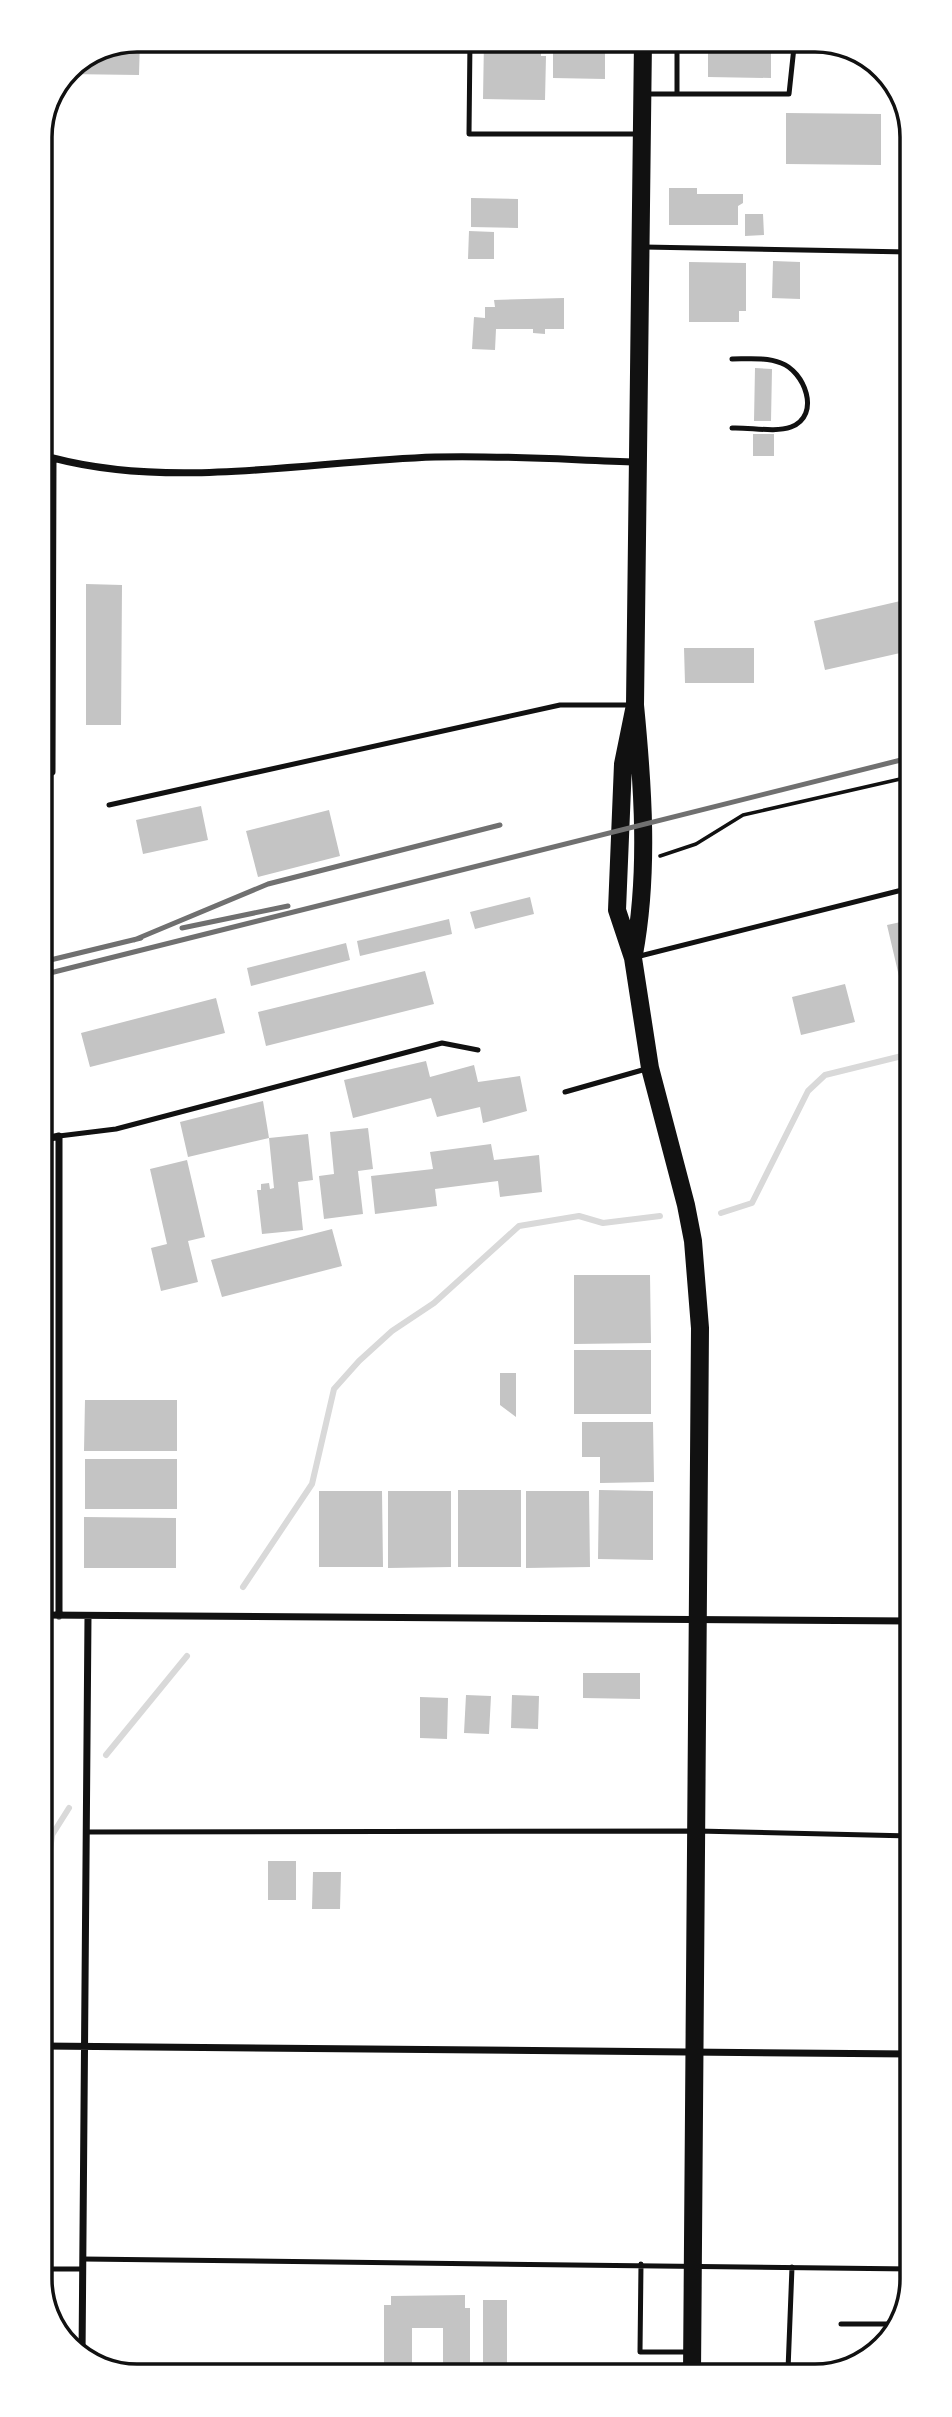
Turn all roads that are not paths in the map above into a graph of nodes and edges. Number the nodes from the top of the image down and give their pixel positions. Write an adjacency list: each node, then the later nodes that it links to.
1 (470, 52): 7 (lane)
2 (643, 53): 5 (main road)
3 (677, 53): 6 (lane)
4 (793, 53): 6 (lane)
5 (642, 94): 6 (lane); 7 (main road)
6 (677, 94)
7 (642, 134): 8 (main road)
8 (641, 247): 9 (lane); 12 (main road)
9 (900, 252)
10 (732, 359): 11 (lane)
11 (732, 428)
12 (638, 462): 13 (street); 14 (main road)
13 (53, 514)
14 (635, 705): 15 (lane); 17 (main road); 17 (main road)
15 (109, 804)
16 (900, 890): 17 (lane)
17 (633, 958): 19 (main road)
18 (478, 1050): 21 (lane)
19 (650, 1068): 20 (lane); 26 (main road)
20 (565, 1092)
21 (59, 1136): 22 (street); 24 (street)
22 (53, 1138)
23 (52, 1616): 24 (street)
24 (59, 1616): 25 (street)
25 (88, 1616): 26 (street); 29 (street)
26 (699, 1620): 27 (street); 28 (main road)
27 (900, 1621)
28 (697, 1831): 29 (lane); 30 (lane); 33 (main road)
29 (87, 1832): 32 (street)
30 (900, 1836)
31 (52, 2046): 32 (street)
32 (84, 2046): 33 (street); 35 (street)
33 (695, 2052): 34 (street); 37 (main road)
34 (900, 2054)
35 (83, 2259): 36 (lane); 40 (street)
36 (641, 2264): 37 (lane); 45 (lane)
37 (693, 2265): 38 (lane); 45 (main road)
38 (792, 2267): 41 (lane); 47 (lane)
39 (52, 2269): 40 (lane)
40 (82, 2269): 44 (street)
41 (900, 2269)
42 (841, 2324): 43 (lane)
43 (887, 2324)
44 (82, 2344)
45 (692, 2352): 46 (main road)
46 (692, 2364)
47 (788, 2364)

